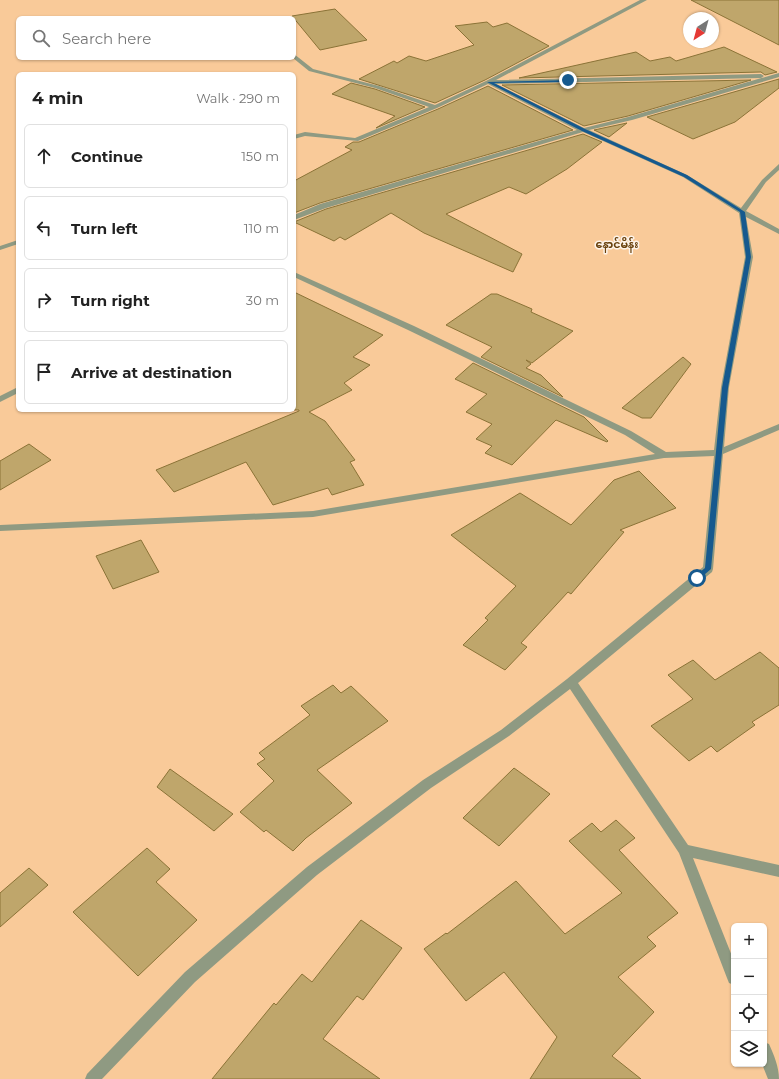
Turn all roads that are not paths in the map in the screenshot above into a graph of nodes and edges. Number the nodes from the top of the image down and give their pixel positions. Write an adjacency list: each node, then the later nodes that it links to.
1 (644, 0): 4 (street)
2 (296, 58): 5 (street)
3 (776, 75): 4 (street); 6 (street)
4 (488, 82): 5 (street); 6 (street)
5 (435, 107): 7 (street)
6 (583, 130): 9 (street); 10 (street)
7 (296, 136)
8 (779, 166): 9 (street)
9 (742, 212): 11 (street); 18 (street)
10 (296, 217)
11 (779, 232)
12 (16, 243): 13 (street)
13 (0, 248)
14 (296, 275): 19 (street)
15 (16, 391): 16 (street)
16 (0, 399)
17 (779, 427): 18 (street)
18 (718, 453): 19 (street); 21 (street)
19 (664, 455): 20 (street)
20 (0, 528)
21 (571, 682): 22 (street); 26 (street)
22 (684, 850): 23 (street); 24 (street)
23 (779, 871)
24 (731, 970)
25 (767, 1057): 27 (street)
26 (92, 1079)
27 (775, 1079)

